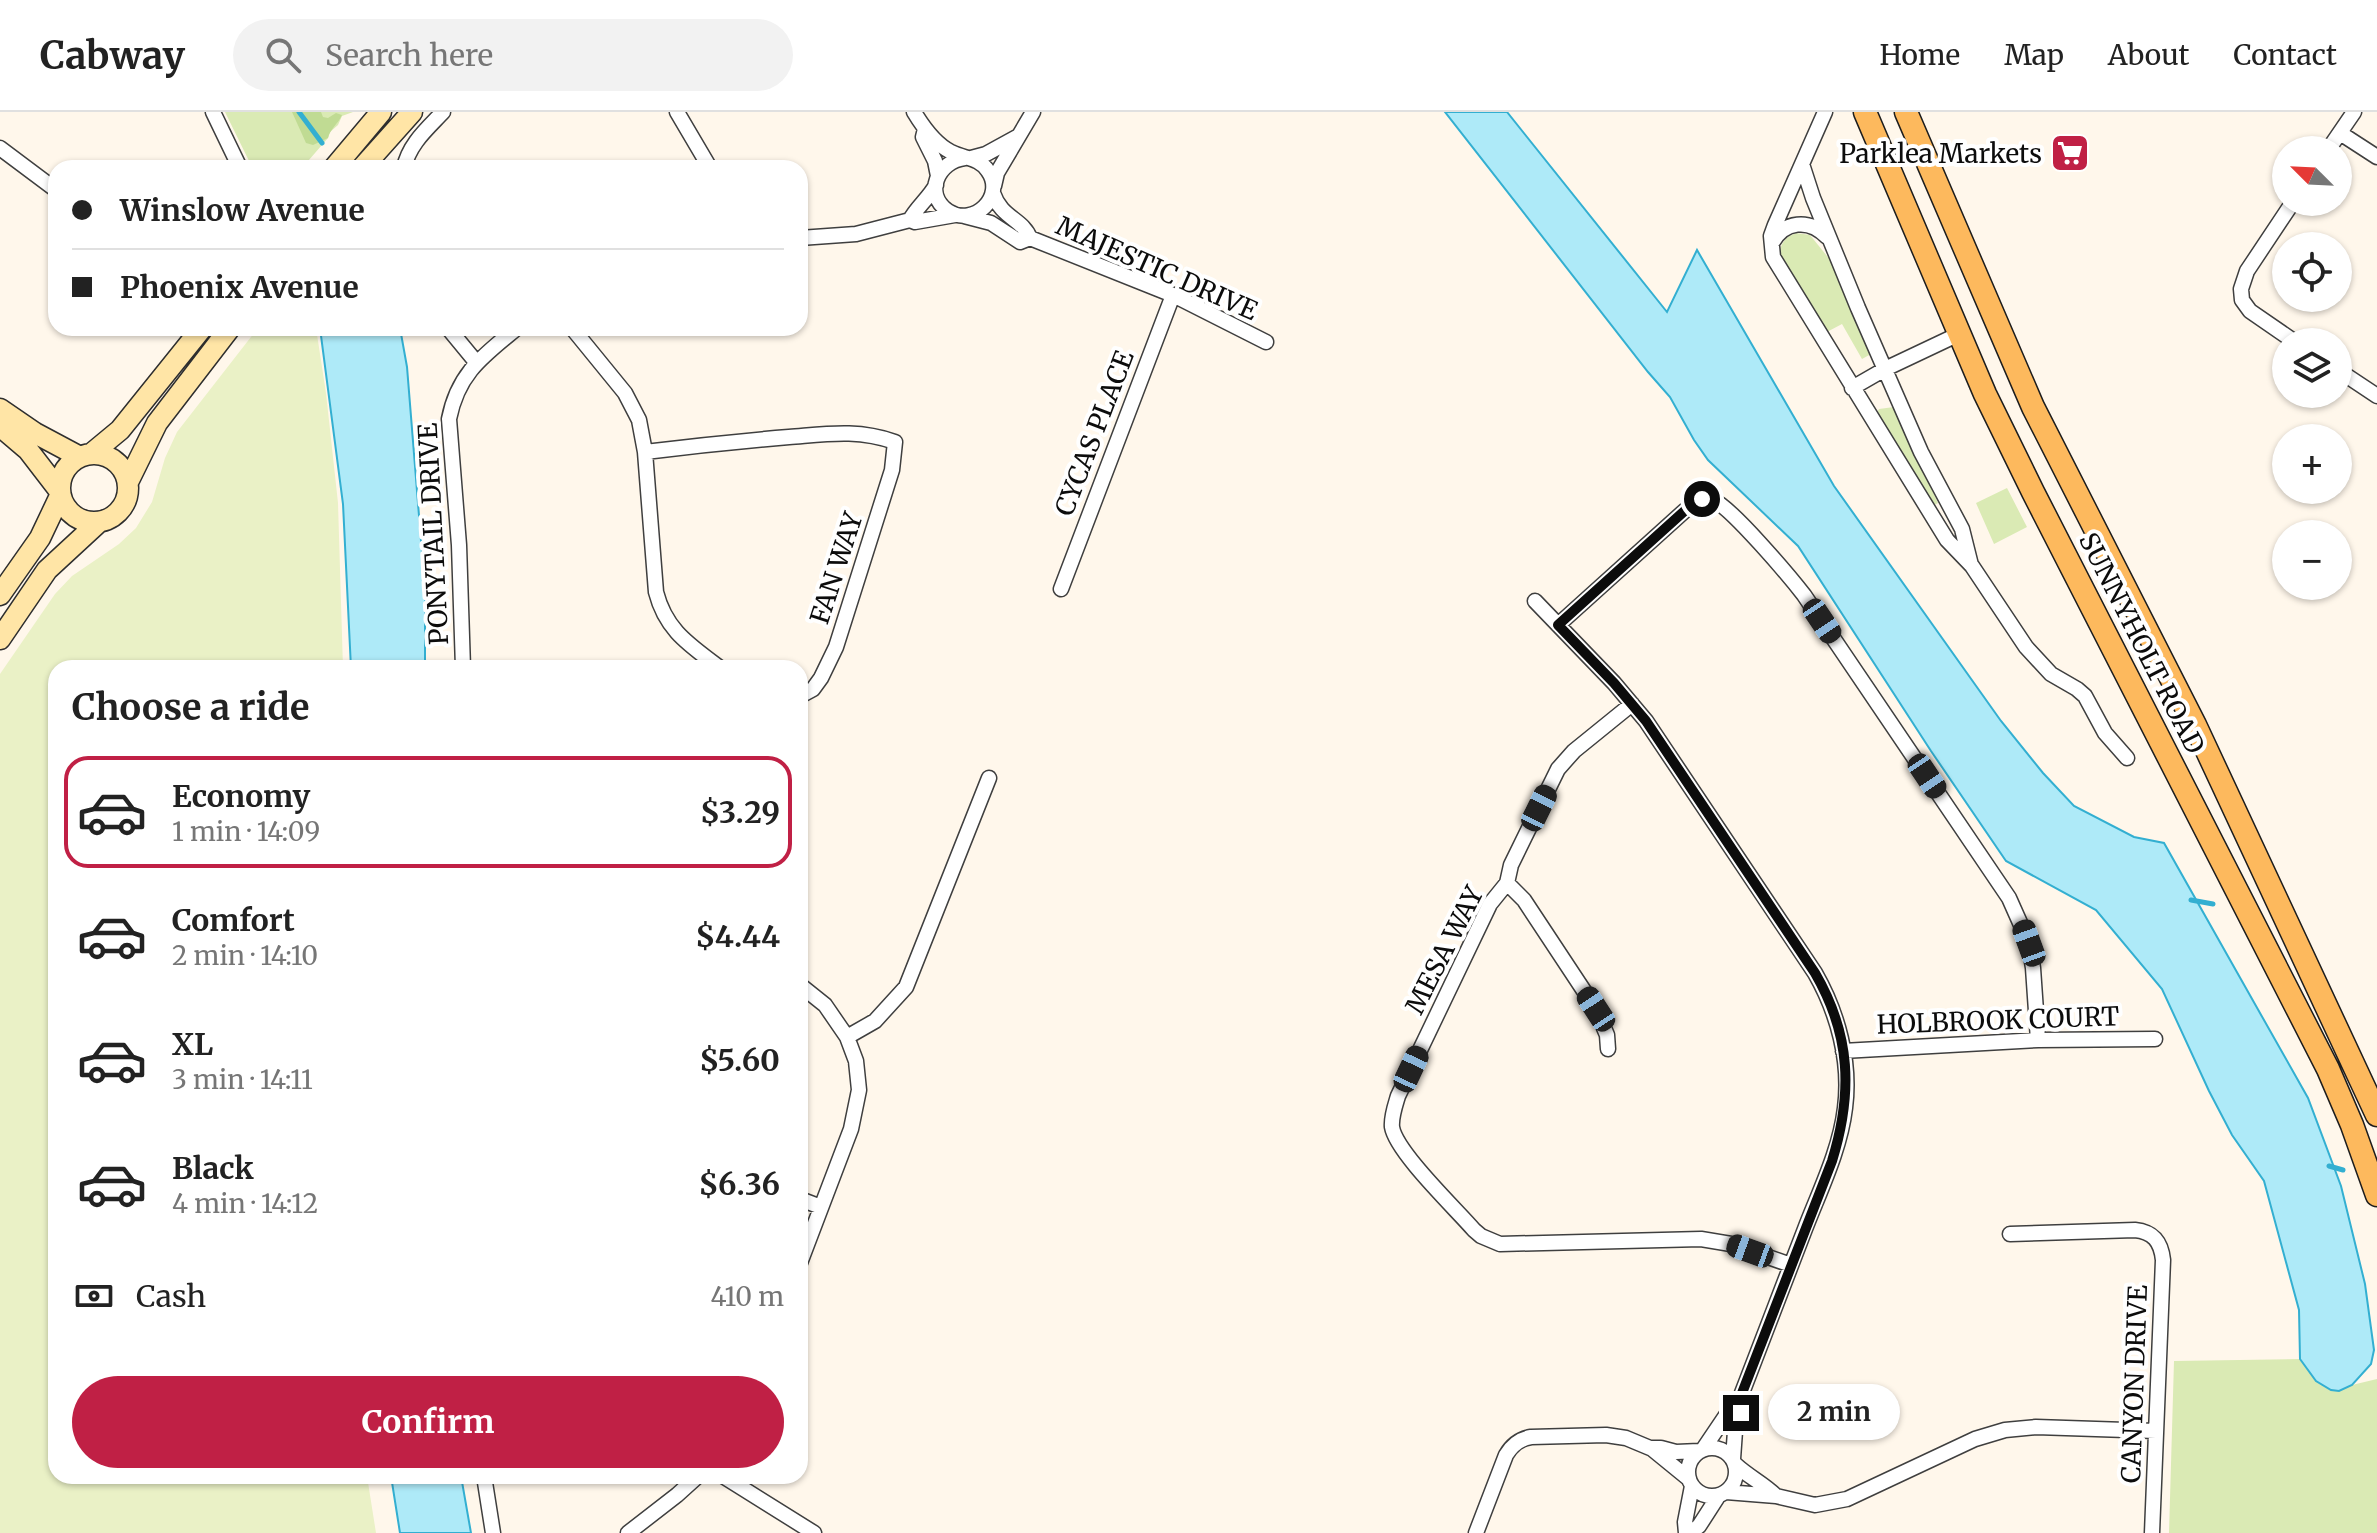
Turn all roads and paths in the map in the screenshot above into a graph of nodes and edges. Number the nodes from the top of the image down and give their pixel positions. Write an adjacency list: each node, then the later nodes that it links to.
1 (213, 112): 19 (street)
2 (381, 112): 20 (main road)
3 (412, 112): 21 (main road)
4 (443, 112): 22 (street)
5 (677, 112): 23 (street)
6 (914, 112): 12 (street)
7 (1033, 112): 15 (street)
8 (1825, 112): 24 (street)
9 (1865, 112): 37 (main road, SUNNYHOLT ROAD)
10 (1906, 112): 75 (main road, SUNNYHOLT ROAD)
11 (2354, 112): 13 (street)
12 (925, 129): 18 (street); 25 (street)
13 (2340, 133): 14 (street); 17 (street)
14 (2338, 136)
15 (1017, 137): 18 (street); 27 (street)
16 (0, 148): 26 (street)
17 (2377, 157)
18 (968, 158): 25 (street); 27 (street)
19 (236, 160)
20 (341, 160)
21 (369, 160)
22 (406, 160)
23 (705, 160)
24 (1802, 164): 33 (street); 34 (street)
25 (937, 180): 28 (street); 30 (street)
26 (48, 184)
27 (993, 190): 28 (street); 32 (street, MAJESTIC DRIVE)
28 (960, 215): 30 (street); 32 (street, MAJESTIC DRIVE)
29 (2284, 216): 36 (street)
30 (910, 220): 31 (street)
31 (808, 237)
32 (1030, 238): 35 (street, MAJESTIC DRIVE)
33 (1829, 240): 34 (street); 45 (street)
34 (1771, 247): 47 (street)
35 (1173, 295): 43 (street, MAJESTIC DRIVE); 57 (street, CYCAS PLACE)
36 (2275, 328)
37 (1959, 334): 45 (street); 76 (main road, SUNNYHOLT ROAD)
38 (196, 336): 52 (main road)
39 (224, 336): 53 (main road)
40 (455, 336): 44 (street)
41 (507, 336): 44 (street, PONYTAIL DRIVE)
42 (579, 336): 51 (street)
43 (1266, 342)
44 (476, 362): 62 (street, PONYTAIL DRIVE)
45 (1885, 369): 47 (street); 56 (street)
46 (2352, 379): 48 (street)
47 (1852, 388): 56 (street)
48 (2377, 396)
49 (0, 409): 52 (main road)
50 (0, 426): 54 (main road)
51 (645, 452): 63 (street); 64 (street, FAN WAY)
52 (86, 456): 53 (main road); 54 (main road)
53 (129, 480): 55 (main road)
54 (59, 493): 55 (main road); 58 (main road)
55 (99, 522): 61 (main road)
56 (1972, 566): 66 (street)
57 (1061, 589)
58 (0, 595)
59 (1535, 601): 60 (street)
60 (1558, 625): 65 (street); 72 (street)
61 (0, 639)
62 (463, 660)
63 (710, 660)
64 (808, 692)
65 (1632, 704): 68 (street, MESA WAY); 74 (street)
66 (2127, 758)
67 (989, 778): 70 (street)
68 (1507, 883): 73 (street); 83 (street, MESA WAY)
69 (808, 991): 70 (street)
70 (847, 1037): 78 (street)
71 (2155, 1039): 72 (street, HOLBROOK COURT)
72 (2038, 1040): 74 (street, HOLBROOK COURT)
73 (1608, 1049)
74 (1843, 1051): 83 (street)
75 (2377, 1115)
76 (2377, 1195)
77 (808, 1202): 78 (street)
78 (821, 1207): 82 (street)
79 (2166, 1227): 81 (street)
80 (2010, 1234): 81 (street)
81 (2156, 1239): 85 (street, CANYON DRIVE)
82 (808, 1242)
83 (1791, 1265): 84 (street)
84 (1737, 1406): 87 (street); 88 (street)
85 (2156, 1431): 94 (street); 100 (street, CANYON DRIVE)
86 (1650, 1448): 87 (street); 89 (street); 98 (street)
87 (1702, 1450): 88 (street); 89 (street)
88 (1734, 1462): 93 (street); 94 (street)
89 (1690, 1482): 93 (street); 99 (street)
90 (485, 1484): 95 (street)
91 (689, 1484): 96 (street)
92 (736, 1484): 97 (street)
93 (1723, 1493): 94 (street); 99 (street)
94 (1776, 1496)
95 (493, 1533)
96 (628, 1533)
97 (814, 1533)
98 (1476, 1533)
99 (1688, 1533)
100 (2152, 1533)

